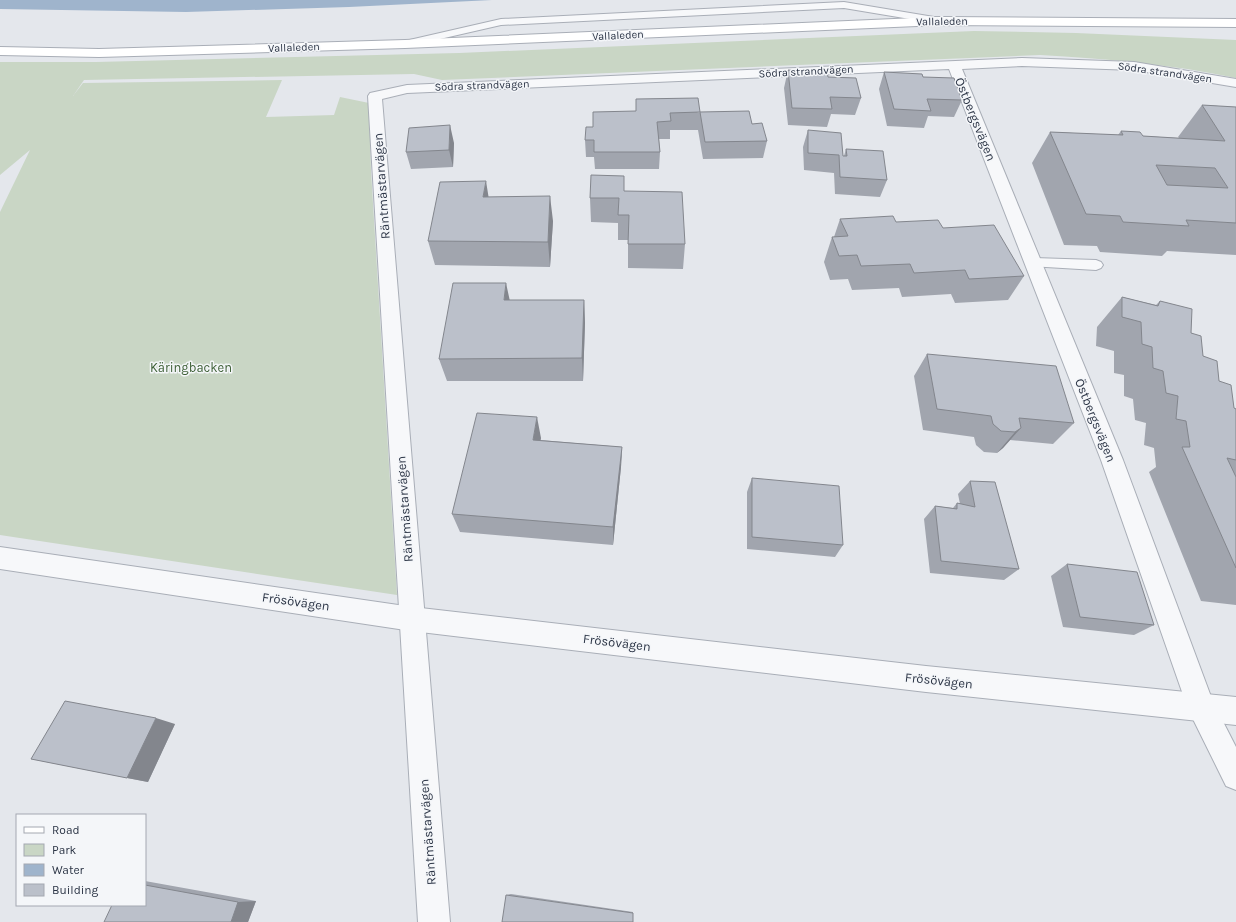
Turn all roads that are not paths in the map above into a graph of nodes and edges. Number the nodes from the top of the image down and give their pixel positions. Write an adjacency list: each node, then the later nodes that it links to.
1 (940, 21): 2 (main road, Vallaleden); 3 (main road, Vallaleden); 3 (lane)
2 (1236, 23)
3 (405, 44): 4 (main road, Vallaleden)
4 (0, 51)
5 (954, 65): 6 (street, Södra strandvägen); 7 (street, Södra strandvägen); 8 (street, Östbergsvägen)
6 (1236, 83)
7 (375, 96): 11 (street, Räntmästarvägen)
8 (1034, 263): 9 (lane); 12 (street, Östbergsvägen)
9 (1096, 265)
10 (0, 558): 11 (street, Frösövägen)
11 (412, 619): 12 (street, Frösövägen); 15 (street, Räntmästarvägen)
12 (1202, 708): 13 (street, Frösövägen); 14 (street, Östbergsvägen)
13 (1236, 711)
14 (1236, 776)
15 (434, 922)

